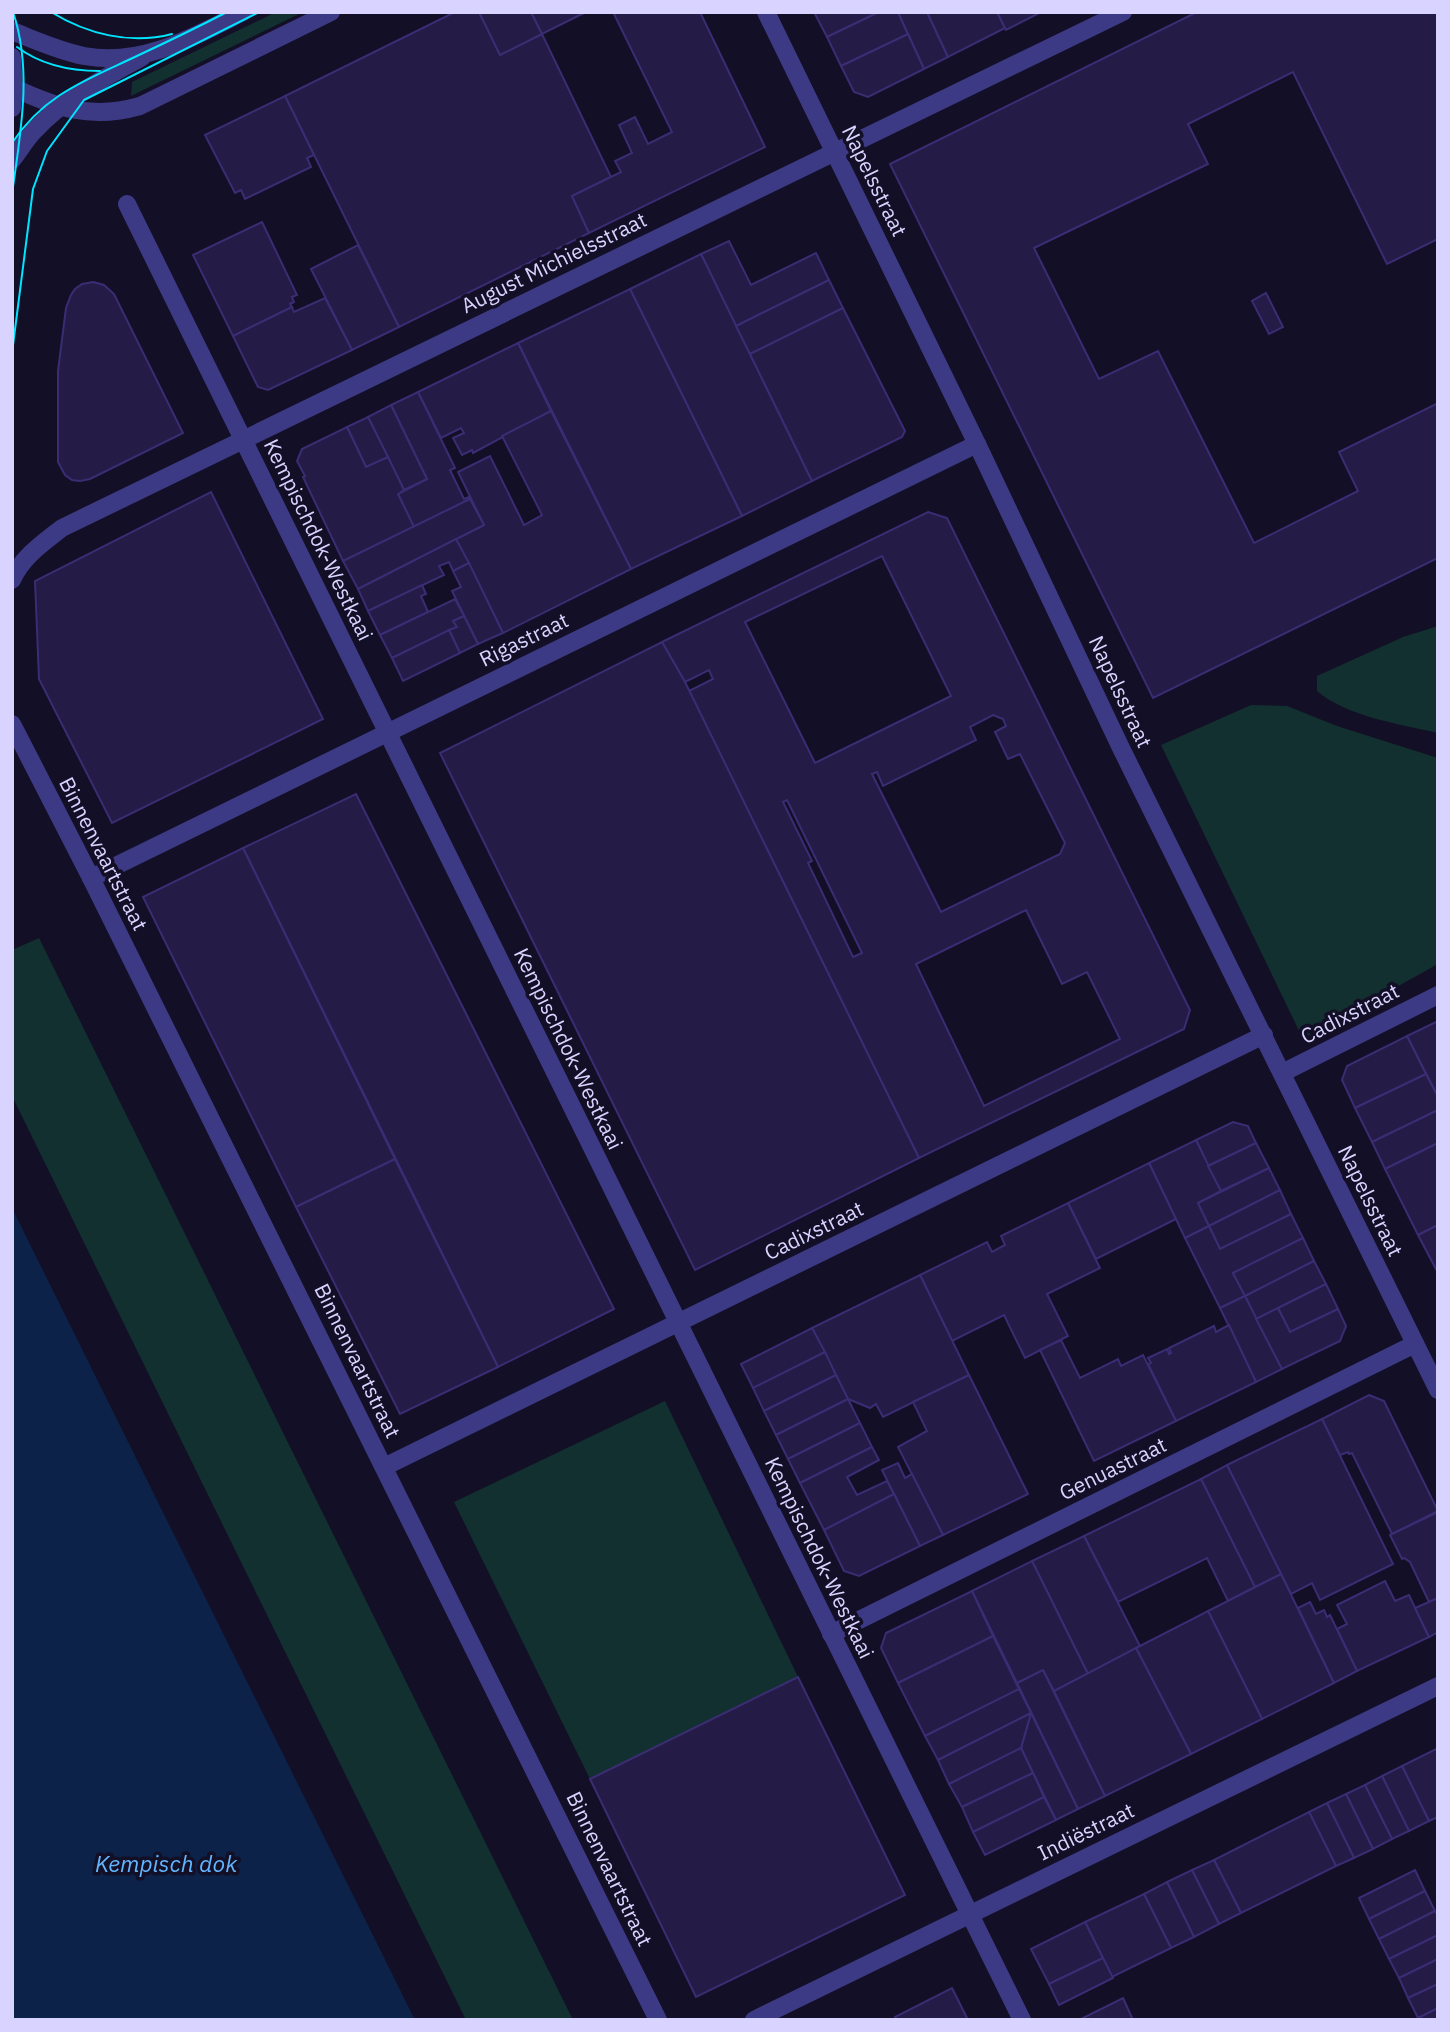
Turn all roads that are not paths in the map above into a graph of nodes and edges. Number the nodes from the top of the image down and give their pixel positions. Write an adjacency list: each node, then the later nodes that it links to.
1 (243, 12): 6 (street)
2 (331, 12): 9 (street)
3 (766, 12): 11 (street, Napelsstraat)
4 (1123, 12): 11 (street, August Michielsstraat)
5 (12, 31): 6 (street)
6 (149, 53): 9 (street)
7 (12, 57): 8 (street)
8 (13, 87): 9 (street); 10 (street)
9 (60, 107): 12 (street)
10 (12, 108)
11 (834, 152): 14 (street, August Michielsstraat); 15 (street, Napelsstraat)
12 (12, 160)
13 (127, 204): 14 (street, Kempischdok-Westkaai)
14 (243, 440): 16 (street, August Michielsstraat); 18 (street, Kempischdok-Westkaai)
15 (977, 444): 18 (street, Rigastraat); 21 (street, Napelsstraat)
16 (14, 575)
17 (12, 724): 19 (street, Binnenvaartstraat)
18 (387, 733): 19 (street, Rigastraat); 23 (street, Kempischdok-Westkaai)
19 (91, 878): 26 (street, Binnenvaartstraat)
20 (1438, 995): 22 (street, Cadixstraat)
21 (1264, 1035): 22 (street, Napelsstraat); 23 (street, Cadixstraat)
22 (1282, 1073): 24 (street, Napelsstraat)
23 (677, 1323): 26 (street, Cadixstraat); 27 (street, Kempischdok-Westkaai)
24 (1415, 1344): 25 (street, Napelsstraat); 27 (street, Genuastraat)
25 (1438, 1390)
26 (384, 1467): 30 (street, Binnenvaartstraat)
27 (831, 1634): 29 (street, Kempischdok-Westkaai)
28 (1438, 1686): 29 (street, Indiëstraat)
29 (969, 1915): 31 (street, Indiëstraat); 32 (street, Kempischdok-Westkaai)
30 (658, 2020)
31 (754, 2020)
32 (1022, 2020)

